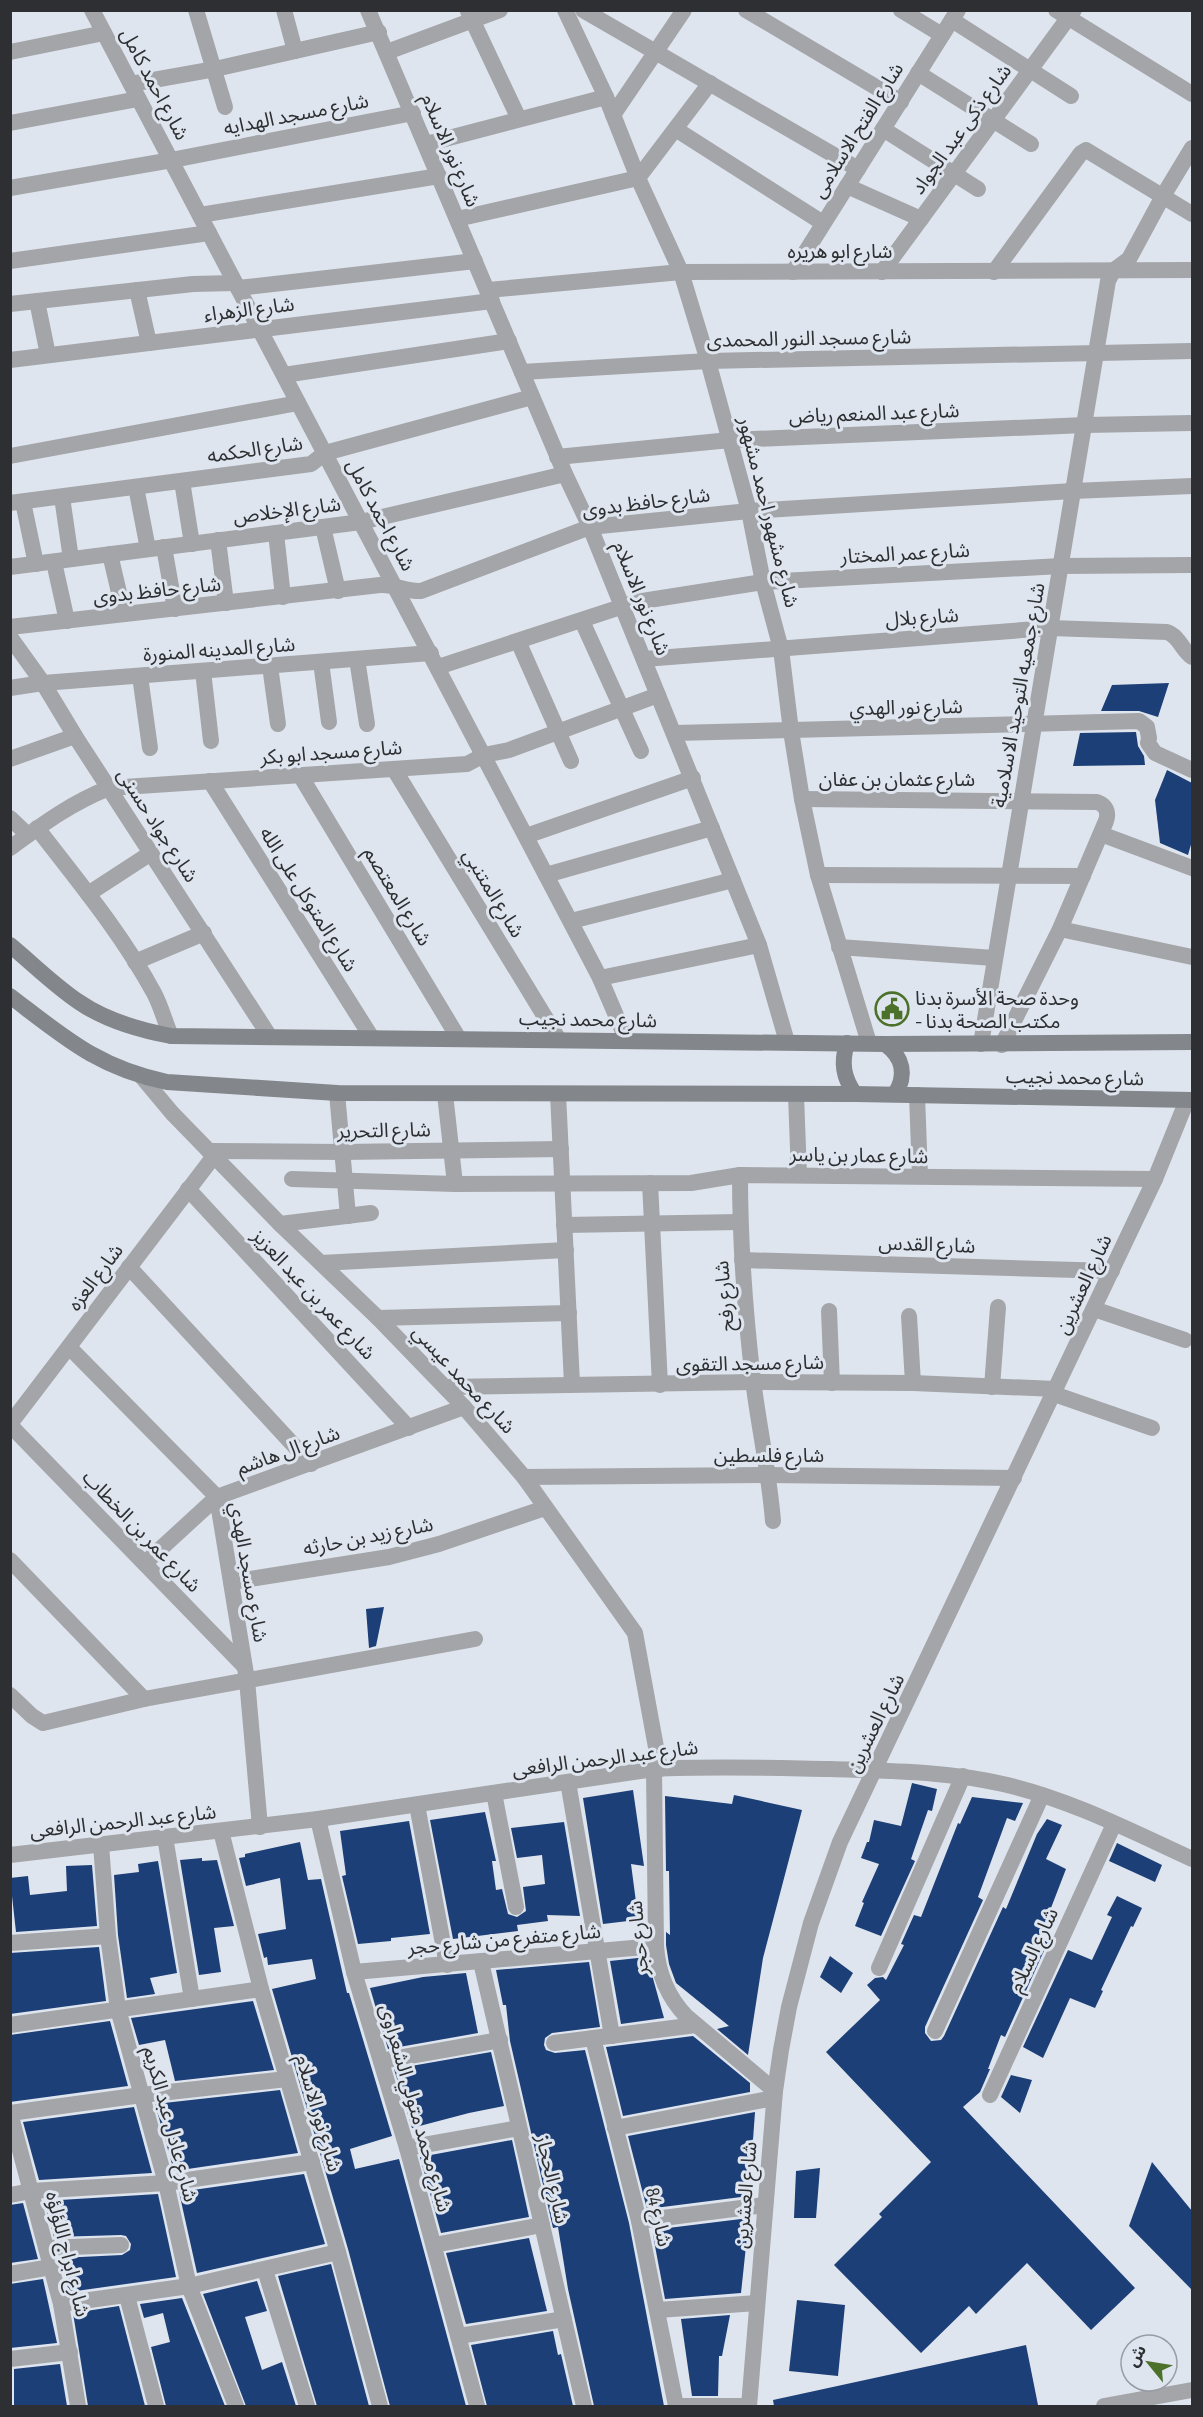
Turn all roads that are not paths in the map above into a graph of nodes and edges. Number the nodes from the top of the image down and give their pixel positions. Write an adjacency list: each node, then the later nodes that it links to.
1 (93, 10): 15 (street, شارع احمد كامل)
2 (196, 10): 21 (street)
3 (284, 10): 17 (street)
4 (369, 10): 14 (street, شارع نور الاسلام)
5 (500, 10): 12 (street)
6 (566, 10): 28 (street, شارع مشهور احمد مشهور)
7 (583, 10): 20 (street)
8 (684, 10): 20 (street)
9 (746, 10): 29 (street)
10 (901, 10): 16 (street)
11 (1066, 13): 22 (street, شارع ذكى عبد الجواد); 26 (street)
12 (470, 15): 19 (street); 33 (street)
13 (955, 15): 16 (street, شارع الفتح الاسلامى); 22 (street)
14 (379, 32): 17 (street); 19 (street, شارع نور الاسلام)
15 (104, 33): 18 (street); 25 (street, شارع احمد كامل)
16 (942, 35): 23 (street, شارع الفتح الاسلامى)
17 (295, 51): 21 (street)
18 (10, 52)
19 (387, 52): 31 (street, شارع نور الاسلام)
20 (656, 52): 24 (street); 32 (street)
21 (215, 69): 25 (street); 30 (street)
22 (1030, 70): 27 (street); 34 (street, شارع ذكى عبد الجواد)
23 (918, 73): 29 (street, شارع الفتح الاسلامى); 34 (street)
24 (710, 84): 37 (street); 42 (street)
25 (135, 91): 35 (street); 41 (street, شارع احمد كامل)
26 (1192, 94)
27 (1071, 96)
28 (606, 97): 32 (street, شارع مشهور احمد مشهور); 33 (street)
29 (901, 102): 36 (street, شارع الفتح الاسلامى)
30 (225, 107)
31 (413, 113): 38 (street, شارع نور الاسلام); 41 (street, شارع مسجد الهدايه)
32 (613, 115): 45 (street, شارع مشهور احمد مشهور)
33 (519, 119): 38 (street)
34 (993, 121): 39 (street); 43 (street, شارع ذكى عبد الجواد)
35 (10, 123)
36 (883, 129): 42 (street, شارع الفتح الاسلامى); 43 (street)
37 (677, 130): 45 (street); 54 (street)
38 (426, 144): 44 (street, شارع نور الاسلام)
39 (1031, 144)
40 (1192, 148): 49 (street)
41 (172, 160): 47 (street, شارع مسجد الهدايه); 51 (street, شارع احمد كامل)
42 (858, 169): 46 (street, شارع الفتح الاسلامى)
43 (954, 174): 48 (street); 53 (street, شارع ذكى عبد الجواد)
44 (439, 176): 51 (street); 52 (street, شارع نور الاسلام)
45 (638, 178): 52 (street); 60 (street, شارع مشهور احمد مشهور)
46 (847, 186): 53 (street); 54 (street, شارع الفتح الاسلامى)
47 (10, 188)
48 (978, 189)
49 (1163, 196): 50 (street); 59 (street); 63 (street)
50 (1192, 213)
51 (200, 215): 55 (street, شارع احمد كامل)
52 (457, 219): 57 (street, شارع نور الاسلام)
53 (921, 219): 62 (street, شارع ذكى عبد الجواد)
54 (824, 223): 61 (street, شارع الفتح الاسلامى)
55 (209, 232): 56 (street); 64 (street, شارع احمد كامل)
56 (10, 261)
57 (475, 261): 64 (street); 66 (street, شارع نور الاسلام)
58 (1192, 270): 59 (street, شارع ابو هريره)
59 (1113, 271): 63 (street, شارع ابو هريره); 73 (street, شارع جمعيه التوحيد الاسلامية)
60 (681, 272): 61 (street, شارع ابو هريره); 66 (street, شارع ابو هريره); 76 (street, شارع مشهور احمد مشهور)
61 (793, 272): 62 (street, شارع ابو هريره)
62 (882, 272): 63 (street, شارع ابو هريره)
63 (994, 272)
64 (237, 285): 65 (street); 69 (street, شارع احمد كامل)
65 (137, 290): 67 (street); 71 (street)
66 (490, 296): 69 (street, شارع الزهراء); 70 (street, شارع نور الاسلام)
67 (37, 301): 68 (street); 74 (street)
68 (10, 303)
69 (259, 329): 71 (street, شارع الزهراء); 78 (street, شارع احمد كامل)
70 (509, 341): 77 (street, شارع نور الاسلام); 78 (street)
71 (149, 343): 74 (street, شارع الزهراء)
72 (1192, 351): 73 (street, شارع مسجد النور المحمدى)
73 (1098, 354): 76 (street, شارع مسجد النور المحمدى); 82 (street, شارع جمعيه التوحيد الاسلامية)
74 (48, 355): 75 (street, شارع الزهراء)
75 (10, 360)
76 (708, 361): 77 (street, شارع مسجد النور المحمدى); 83 (street, شارع مشهور احمد مشهور)
77 (522, 372): 79 (street, شارع نور الاسلام)
78 (284, 375): 80 (street, شارع احمد كامل)
79 (532, 397): 84 (street, شارع الحكمه); 86 (street, شارع نور الاسلام)
80 (298, 403): 84 (street, شارع احمد كامل); 85 (street)
81 (1192, 423): 82 (street, شارع عبد المنعم رياض)
82 (1085, 425): 83 (street, شارع عبد المنعم رياض); 91 (street, شارع جمعيه التوحيد الاسلامية)
83 (730, 440): 86 (street, شارع عبد المنعم رياض); 94 (street, شارع مشهور احمد مشهور)
84 (324, 453): 88 (street, شارع الحكمه); 95 (street, شارع احمد كامل)
85 (10, 456)
86 (557, 457): 87 (street, شارع نور الاسلام)
87 (565, 474): 95 (street, شارع الإخلاص); 97 (street, شارع نور الاسلام)
88 (182, 481): 90 (street, شارع الحكمه); 100 (street)
89 (1192, 486): 91 (street, شارع حافظ بدوى)
90 (136, 487): 92 (street, شارع الحكمه); 101 (street)
91 (1073, 491): 94 (street, شارع حافظ بدوى); 106 (street, شارع جمعيه التوحيد الاسلامية)
92 (62, 497): 93 (street, شارع الحكمه); 103 (street)
93 (17, 502): 104 (street)
94 (749, 511): 97 (street, شارع حافظ بدوى); 108 (street, شارع مشهور احمد مشهور)
95 (361, 522): 96 (street, شارع الإخلاص); 109 (street, شارع احمد كامل)
96 (323, 527): 98 (street, شارع الإخلاص); 110 (street)
97 (590, 527): 109 (street, شارع حافظ بدوى); 113 (street, شارع نور الاسلام)
98 (276, 533): 99 (street, شارع الإخلاص); 111 (street)
99 (218, 540): 100 (street, شارع الإخلاص); 112 (street)
100 (192, 543): 101 (street, شارع الإخلاص)
101 (156, 548): 102 (street, شارع الإخلاص); 114 (street)
102 (111, 554): 103 (street, شارع الإخلاص); 115 (street)
103 (63, 561): 104 (street, شارع الإخلاص); 116 (street)
104 (36, 564): 107 (street, شارع الإخلاص)
105 (1192, 565): 106 (street, شارع عمر المختار)
106 (1061, 566): 108 (street, شارع عمر المختار); 119 (street, شارع جمعيه التوحيد الاسلامية)
107 (10, 567)
108 (763, 582): 113 (street, شارع عمر المختار); 122 (street, شارع مشهور احمد مشهور)
109 (394, 586): 110 (street, شارع حافظ بدوى); 126 (street, شارع احمد كامل)
110 (338, 591): 111 (street, شارع حافظ بدوى)
111 (284, 597): 112 (street, شارع حافظ بدوى)
112 (226, 603): 114 (street, شارع حافظ بدوى)
113 (622, 608): 117 (street, شارع عمر المختار); 125 (street, شارع نور الاسلام)
114 (175, 609): 115 (street, شارع حافظ بدوى)
115 (124, 615): 116 (street, شارع حافظ بدوى)
116 (67, 621): 118 (street, شارع حافظ بدوى)
117 (582, 621): 121 (street, شارع عمر المختار); 134 (street)
118 (10, 627)
119 (1050, 628): 122 (street, شارع بلال); 123 (street, شارع بلال); 138 (street, شارع جمعيه التوحيد الاسلامية)
120 (10, 637): 131 (street, شارع جواد حسنى)
121 (518, 641): 126 (street, شارع المدينه المنورة); 140 (street)
122 (781, 649): 125 (street, شارع بلال); 139 (street, شارع مشهور احمد مشهور)
123 (1192, 657)
124 (357, 659): 126 (street, شارع المدينه المنورة); 127 (street, شارع المدينه المنورة); 137 (street)
125 (644, 659): 133 (street, شارع نور الاسلام)
126 (434, 660): 146 (street, شارع احمد كامل)
127 (321, 662): 128 (street, شارع المدينه المنورة); 135 (street)
128 (270, 666): 129 (street, شارع المدينه المنورة); 136 (street)
129 (203, 671): 130 (street, شارع المدينه المنورة); 143 (street)
130 (140, 676): 131 (street, شارع المدينه المنورة); 144 (street)
131 (43, 683): 132 (street, شارع المدينه المنورة); 142 (street, شارع جواد حسنى)
132 (10, 688)
133 (658, 695): 134 (street, شارع مسجد ابو بكر); 141 (street, شارع نور الاسلام)
134 (622, 708): 140 (street, شارع مسجد ابو بكر); 145 (street)
135 (329, 722)
136 (278, 724)
137 (367, 724)
138 (1034, 725): 139 (street, شارع نور الهدي); 150 (street, شارع نور الهدي); 156 (street, شارع جمعيه التوحيد الاسلامية)
139 (791, 731): 141 (street, شارع نور الهدي); 155 (street, شارع مشهور احمد مشهور)
140 (558, 732): 146 (street, شارع مسجد ابو بكر); 148 (street)
141 (675, 733): 152 (street, شارع نور الاسلام)
142 (75, 736): 147 (street); 154 (street, شارع جواد حسنى)
143 (211, 741)
144 (150, 748)
145 (641, 751)
146 (484, 755): 149 (street, شارع مسجد ابو بكر); 161 (street, شارع احمد كامل)
147 (10, 759)
148 (571, 761)
149 (394, 769): 151 (street, شارع مسجد ابو بكر); 186 (street, شارع المتنبي)
150 (1192, 770)
151 (300, 775): 153 (street, شارع مسجد ابو بكر); 185 (street, شارع المعتصم)
152 (693, 778): 158 (street, شارع نور الاسلام); 161 (street)
153 (210, 781): 154 (street, شارع مسجد ابو بكر); 184 (street, شارع المتوكل على الله)
154 (109, 788): 159 (street, شارع مسجد ابو بكر); 163 (street, شارع جواد حسنى)
155 (802, 799): 156 (street, شارع عثمان بن عفان); 166 (street, شارع مشهور احمد مشهور)
156 (1021, 801): 160 (street, شارع عثمان بن عفان); 167 (street, شارع جمعيه التوحيد الاسلامية)
157 (10, 818): 159 (street)
158 (712, 828): 165 (street); 169 (street, شارع نور الاسلام)
159 (33, 832): 162 (street, شارع مسجد ابو بكر); 170 (street)
160 (1101, 834): 164 (street); 168 (street)
161 (526, 836): 165 (street, شارع احمد كامل)
162 (10, 848)
163 (151, 853): 170 (street); 173 (street, شارع جواد حسنى)
164 (1192, 868)
165 (546, 875): 171 (street, شارع احمد كامل)
166 (818, 875): 167 (street); 176 (street, شارع مشهور احمد مشهور)
167 (1008, 876): 168 (street); 178 (street, شارع جمعيه التوحيد الاسلامية)
168 (1083, 876): 172 (street)
169 (733, 880): 171 (street); 175 (street, شارع نور الاسلام)
170 (87, 894): 179 (street)
171 (571, 921): 180 (street, شارع احمد كامل)
172 (1060, 929): 177 (street); 193 (street)
173 (204, 933): 179 (street); 183 (street, شارع جواد حسنى)
174 (10, 945): 182 (main road, شارع محمد نجيب)
175 (759, 945): 180 (street); 188 (street, شارع نور الاسلام)
176 (839, 947): 178 (street); 191 (street, شارع مشهور احمد مشهور)
177 (1192, 957)
178 (994, 958): 192 (street, شارع جمعيه التوحيد الاسلامية)
179 (135, 962): 182 (street)
180 (600, 978): 187 (street, شارع احمد كامل)
181 (10, 996): 194 (main road, شارع محمد نجيب)
182 (171, 1036): 183 (main road, شارع محمد نجيب)
183 (270, 1037): 184 (main road, شارع محمد نجيب)
184 (372, 1038): 185 (main road, شارع محمد نجيب)
185 (459, 1039): 186 (main road, شارع محمد نجيب)
186 (559, 1040): 187 (main road, شارع محمد نجيب)
187 (627, 1041): 188 (main road, شارع محمد نجيب)
188 (787, 1042): 190 (main road, شارع محمد نجيب)
189 (1192, 1042): 193 (main road, شارع محمد نجيب)
190 (847, 1043): 191 (main road, شارع محمد نجيب); 198 (main road)
191 (877, 1043): 192 (main road, شارع محمد نجيب); 199 (main road)
192 (981, 1044): 193 (main road, شارع محمد نجيب)
193 (1002, 1045)
194 (141, 1077): 195 (main road, شارع محمد نجيب); 206 (street, شارع محمد عيسي)
195 (337, 1093): 196 (main road, شارع محمد نجيب); 205 (street)
196 (445, 1094): 197 (main road, شارع محمد نجيب); 204 (street)
197 (558, 1094): 200 (main road, شارع محمد نجيب); 203 (street)
198 (855, 1094): 199 (main road, شارع محمد نجيب); 200 (main road, شارع محمد نجيب)
199 (895, 1094): 201 (main road, شارع محمد نجيب)
200 (796, 1095): 208 (street)
201 (917, 1095): 202 (main road, شارع محمد نجيب); 209 (street)
202 (1190, 1100): 211 (street, شارع العشرين)
203 (561, 1149): 204 (street, شارع التحرير); 213 (street)
204 (451, 1150): 205 (street, شارع التحرير); 215 (street)
205 (342, 1152): 206 (street, شارع التحرير); 212 (street)
206 (212, 1153): 216 (street, شارع العزه); 220 (street, شارع محمد عيسي)
207 (740, 1174): 208 (street, شارع عمار بن ياسر); 214 (street, شارع عمار بن ياسر); 219 (street, شارع رفح)
208 (799, 1175): 209 (street, شارع عمار بن ياسر)
209 (920, 1176): 211 (street, شارع عمار بن ياسر)
210 (292, 1179): 212 (street, شارع عمار بن ياسر)
211 (1155, 1179): 227 (street, شارع العشرين)
212 (344, 1180): 215 (street, شارع عمار بن ياسر); 218 (street)
213 (562, 1183): 214 (street, شارع عمار بن ياسر); 215 (street, شارع عمار بن ياسر); 222 (street)
214 (650, 1183): 221 (street)
215 (455, 1184)
216 (188, 1189): 226 (street, شارع العزه); 246 (street, شارع عمر بن عبد العزيز)
217 (371, 1213): 218 (street)
218 (348, 1216): 220 (street)
219 (740, 1222): 221 (street); 224 (street, شارع رفح)
220 (280, 1224): 225 (street, شارع محمد عيسي)
221 (652, 1224): 222 (street); 240 (street)
222 (564, 1225): 223 (street)
223 (566, 1250): 225 (street); 231 (street)
224 (742, 1260): 227 (street, شارع القدس); 236 (street, شارع رفح)
225 (321, 1263): 233 (street, شارع محمد عيسي)
226 (129, 1267): 235 (street, شارع العزه); 248 (street)
227 (1112, 1271): 229 (street, شارع العشرين)
228 (998, 1307): 241 (street)
229 (1094, 1310): 234 (street); 243 (street, شارع العشرين)
230 (829, 1311): 237 (street)
231 (569, 1313): 233 (street); 239 (street)
232 (909, 1316): 238 (street)
233 (378, 1318): 242 (street, شارع محمد عيسي)
234 (1185, 1340)
235 (69, 1347): 245 (street, شارع العزه); 252 (street, شارع مسجد الهدي)
236 (753, 1382): 237 (street, شارع مسجد التقوى); 240 (street, شارع مسجد التقوى); 249 (street, شارع رفح)
237 (832, 1383): 238 (street, شارع مسجد التقوى)
238 (913, 1383): 241 (street, شارع مسجد التقوى)
239 (572, 1384): 240 (street, شارع مسجد التقوى); 242 (street, شارع مسجد التقوى)
240 (660, 1385)
241 (992, 1387): 243 (street, شارع مسجد التقوى)
242 (445, 1388): 244 (street, شارع محمد عيسي)
243 (1055, 1391): 247 (street, شارع مسجد التقوى); 251 (street, شارع العشرين)
244 (464, 1407): 246 (street, شارع ال هاشم); 250 (street, شارع محمد عيسي)
245 (10, 1424): 256 (street, شارع عمر بن الخطاب)
246 (409, 1428): 248 (street, شارع ال هاشم)
247 (1152, 1428)
248 (311, 1464): 252 (street, شارع ال هاشم)
249 (769, 1475): 250 (street, شارع فلسطين); 251 (street, شارع فلسطين); 254 (street, شارع رفح)
250 (524, 1477): 253 (street, شارع محمد عيسي)
251 (1014, 1478): 263 (street, شارع العشرين)
252 (217, 1497): 256 (street, شارع ال هاشم); 257 (street, شارع مسجد الهدي)
253 (545, 1508): 257 (street, شارع زيد بن حارثه); 262 (street, شارع محمد عيسي)
254 (773, 1521)
255 (10, 1560): 261 (street)
256 (145, 1563): 259 (street, شارع عمر بن الخطاب)
257 (231, 1582): 259 (street, شارع مسجد الهدي)
258 (476, 1639): 259 (street)
259 (245, 1673): 261 (street); 271 (street, شارع مسجد الهدي)
260 (10, 1695): 261 (street)
261 (144, 1699)
262 (657, 1769): 263 (street, شارع عبد الرحمن الرافعى); 265 (street, شارع عبد الرحمن الرافعى); 280 (street, شارع حجر)
263 (876, 1770): 264 (street, شارع عبد الرحمن الرافعى); 299 (street, شارع العشرين)
264 (963, 1776): 267 (street, شارع عبد الرحمن الرافعى); 284 (street)
265 (568, 1782): 266 (street, شارع عبد الرحمن الرافعى); 281 (street)
266 (494, 1793): 268 (street, شارع عبد الرحمن الرافعى); 277 (street)
267 (1042, 1795): 270 (street, شارع عبد الرحمن الرافعى); 291 (street)
268 (417, 1805): 269 (street, شارع عبد الرحمن الرافعى); 283 (street)
269 (318, 1819): 271 (street, شارع عبد الرحمن الرافعى); 285 (street, شارع محمد متولي الشعراوى)
270 (1114, 1824): 276 (street, شارع عبد الرحمن الرافعى); 300 (street, شارع السلام)
271 (260, 1827): 272 (street, شارع عبد الرحمن الرافعى)
272 (221, 1831): 273 (street, شارع عبد الرحمن الرافعى); 286 (street, شارع نور الاسلام)
273 (165, 1837): 274 (street, شارع عبد الرحمن الرافعى); 287 (street)
274 (101, 1845): 275 (street, شارع عبد الرحمن الرافعى); 278 (street, شارع عادل عبد الكريم)
275 (10, 1855)
276 (1192, 1859)
277 (516, 1907)
278 (108, 1935): 279 (street); 288 (street, شارع عادل عبد الكريم)
279 (10, 1943)
280 (656, 1946): 281 (street, شارع متفرع من شارع حجر); 290 (street, شارع حجر)
281 (597, 1952): 282 (street, شارع متفرع من شارع حجر); 292 (street)
282 (482, 1962): 283 (street, شارع متفرع من شارع حجر); 294 (street, شارع الحجاز)
283 (447, 1965): 285 (street, شارع متفرع من شارع حجر)
284 (879, 1968)
285 (354, 1972): 296 (street, شارع محمد متولي الشعراوى)
286 (261, 1989): 287 (street); 297 (street, شارع نور الاسلام)
287 (192, 1999): 288 (street)
288 (118, 2009): 289 (street); 298 (street, شارع عادل عبد الكريم)
289 (10, 2025)
290 (696, 2025): 292 (street); 299 (street, شارع حجر)
291 (935, 2031)
292 (612, 2036): 293 (street)
293 (593, 2038): 295 (street); 303 (street, شارع 84)
294 (500, 2040): 296 (street); 302 (street, شارع الحجاز)
295 (554, 2043)
296 (381, 2061): 304 (street, شارع محمد متولي الشعراوى)
297 (287, 2079): 298 (street); 305 (street, شارع نور الاسلام)
298 (142, 2095): 301 (street); 306 (street, شارع عادل عبد الكريم)
299 (774, 2095): 303 (street); 309 (street, شارع العشرين)
300 (990, 2095)
301 (10, 2113): 307 (street, شارع ابراج اللؤلؤه)
302 (519, 2128): 304 (street); 311 (street, شارع الحجاز)
303 (615, 2128): 310 (street, شارع 84)
304 (406, 2148): 313 (street, شارع محمد متولي الشعراوى)
305 (312, 2163): 306 (street); 315 (street, شارع نور الاسلام)
306 (166, 2183): 307 (street); 319 (street, شارع عادل عبد الكريم)
307 (31, 2191): 308 (street); 314 (street, شارع ابراج اللؤلؤه)
308 (10, 2194)
309 (765, 2205): 310 (street); 321 (street, شارع العشرين)
310 (639, 2221): 323 (street, شارع 84)
311 (542, 2225): 313 (street); 324 (street, شارع الحجاز)
312 (121, 2245): 314 (street)
313 (434, 2245): 325 (street, شارع محمد متولي الشعراوى)
314 (46, 2248): 316 (street, شارع ابراج اللؤلؤه)
315 (338, 2252): 317 (street); 334 (street, شارع نور الاسلام)
316 (51, 2267): 318 (street); 322 (street, شارع ابراج اللؤلؤه)
317 (265, 2270): 319 (street); 333 (street)
318 (10, 2274)
319 (189, 2286): 320 (street); 332 (street, شارع عادل عبد الكريم)
320 (127, 2296): 322 (street); 331 (street)
321 (757, 2303): 323 (street); 338 (street, شارع العشرين)
322 (61, 2304): 326 (street, شارع ابراج اللؤلؤه)
323 (658, 2310): 337 (street, شارع 84)
324 (564, 2319): 325 (street); 336 (street, شارع الحجاز)
325 (459, 2336): 335 (street, شارع محمد متولي الشعراوى)
326 (70, 2352): 327 (street); 330 (street, شارع ابراج اللؤلؤه)
327 (10, 2359)
328 (1192, 2390): 329 (street)
329 (1127, 2404): 339 (street)
330 (78, 2406)
331 (156, 2406)
332 (236, 2406)
333 (307, 2406)
334 (380, 2406)
335 (477, 2406)
336 (584, 2406)
337 (676, 2406): 338 (street)
338 (749, 2406)
339 (1104, 2406)

